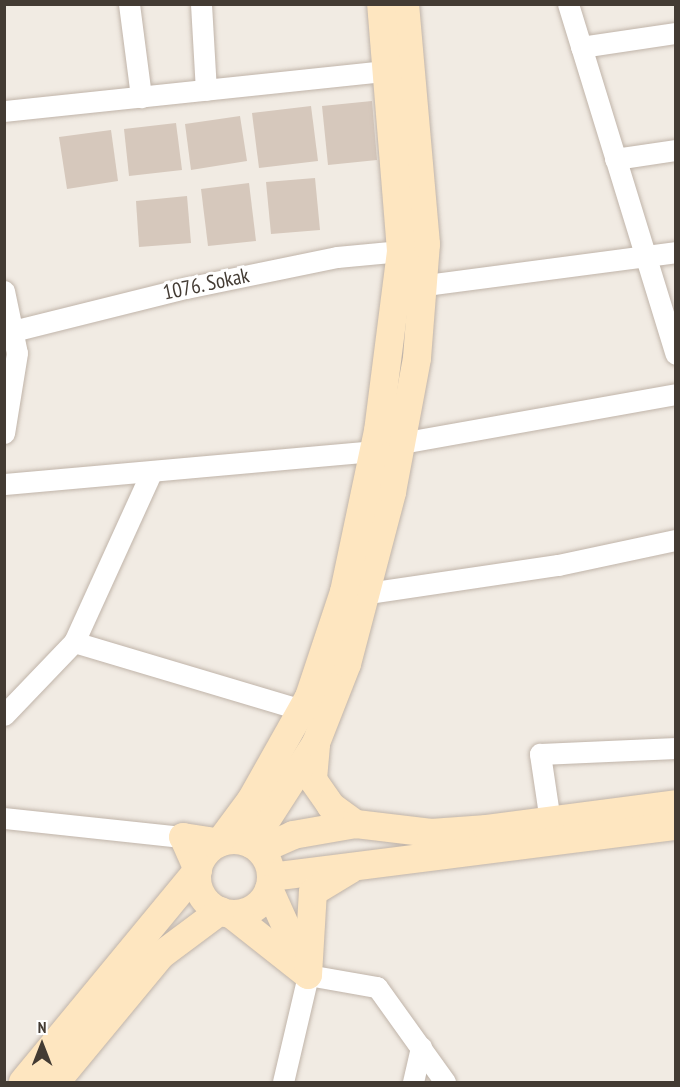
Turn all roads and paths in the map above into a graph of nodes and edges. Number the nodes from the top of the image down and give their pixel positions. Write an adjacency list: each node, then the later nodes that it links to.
1 (129, 4): 10 (street)
2 (201, 4): 9 (street)
3 (381, 4): 8 (main road)
4 (405, 4): 17 (main road)
5 (568, 4): 7 (street)
6 (675, 33): 7 (street)
7 (581, 47): 13 (street)
8 (387, 71): 9 (street); 14 (main road)
9 (206, 90): 10 (street)
10 (141, 97): 11 (street)
11 (4, 111)
12 (675, 150): 13 (street)
13 (615, 159): 16 (street)
14 (402, 251): 19 (street, 1076. Sokak); 25 (main road)
15 (675, 252): 16 (street)
16 (644, 256): 17 (street); 21 (street)
17 (426, 285): 24 (main road)
18 (4, 291): 19 (street)
19 (13, 331): 20 (street)
20 (11, 354): 23 (street)
21 (675, 354)
22 (675, 394): 24 (street)
23 (4, 433)
24 (401, 443): 29 (main road)
25 (374, 452): 26 (street); 31 (main road)
26 (150, 475): 27 (street); 30 (street)
27 (4, 484)
28 (675, 540): 29 (street)
29 (368, 593): 33 (main road)
30 (74, 642): 31 (street); 32 (street)
31 (302, 710): 41 (main road)
32 (4, 715)
33 (316, 743): 38 (main road); 42 (main road)
34 (675, 748): 37 (street)
35 (675, 804): 37 (main road)
36 (4, 818): 40 (street)
37 (549, 821): 38 (main road)
38 (356, 824): 42 (main road)
39 (675, 826): 43 (main road)
40 (183, 837): 41 (main road); 44 (main road)
41 (219, 843): 42 (main road); 44 (main road)
42 (255, 847): 45 (main road)
43 (361, 864): 45 (main road); 47 (main road)
44 (198, 870): 46 (main road); 49 (main road)
45 (270, 883): 46 (main road); 47 (main road)
46 (225, 913): 47 (main road); 50 (main road)
47 (308, 975): 48 (street); 51 (street)
48 (421, 1047): 52 (street); 53 (street)
49 (23, 1083)
50 (56, 1083)
51 (283, 1083)
52 (413, 1083)
53 (445, 1083)

